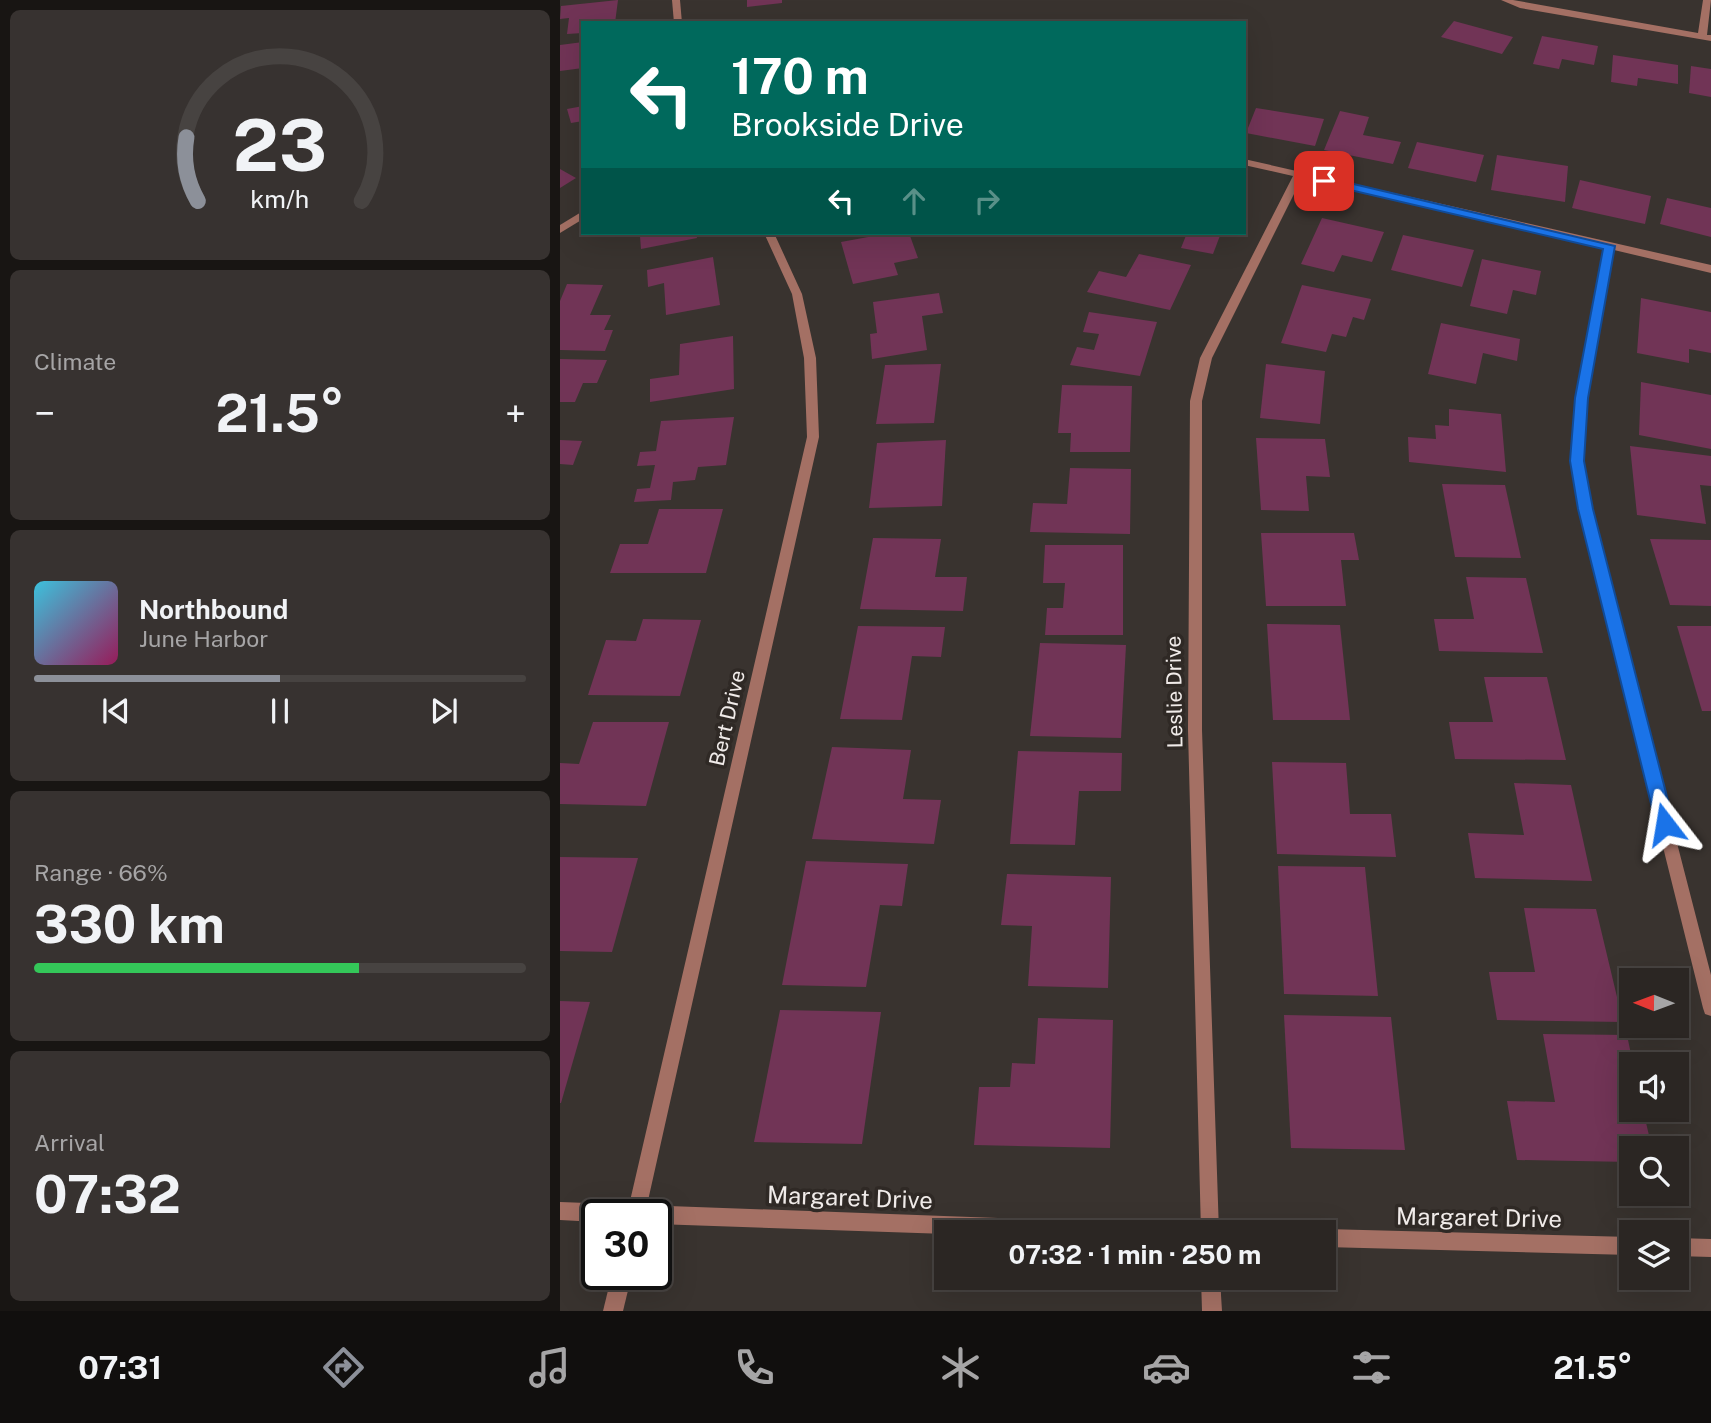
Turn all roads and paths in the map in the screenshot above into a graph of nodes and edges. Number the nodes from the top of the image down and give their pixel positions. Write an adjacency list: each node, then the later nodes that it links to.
1 (676, 0): 4 (street)
2 (1505, 0): 5 (street)
3 (1707, 0): 5 (street)
4 (678, 21)
5 (1706, 37)
6 (1246, 162): 7 (street)
7 (1298, 175): 11 (street); 18 (street, Leslie Drive)
8 (581, 215): 9 (street)
9 (560, 230)
10 (770, 235): 14 (street, Bert Drive)
11 (1609, 246): 12 (street); 13 (street)
12 (1711, 269)
13 (1711, 1008)
14 (639, 1199)
15 (560, 1211): 16 (street, Margaret Drive)
16 (581, 1212)
17 (672, 1215): 19 (street, Margaret Drive)
18 (1210, 1220)
19 (934, 1225)
20 (1336, 1238): 21 (street, Margaret Drive)
21 (1619, 1246)
22 (1689, 1247): 23 (street)
23 (1711, 1248)
24 (618, 1290): 26 (street)
25 (1211, 1290): 27 (street)
26 (613, 1311)
27 (1212, 1311)

